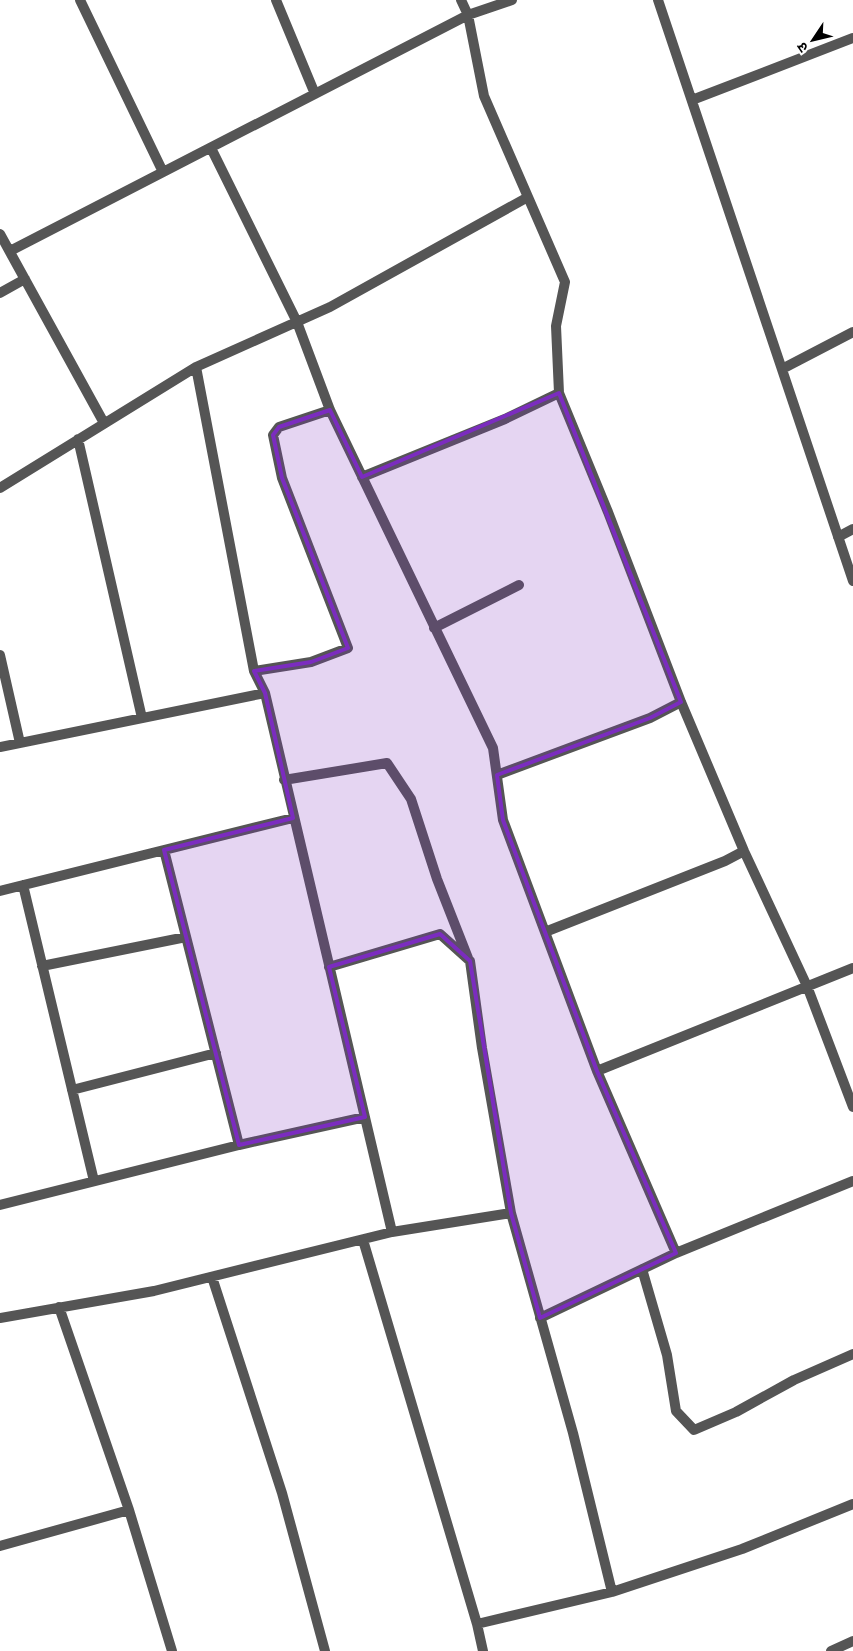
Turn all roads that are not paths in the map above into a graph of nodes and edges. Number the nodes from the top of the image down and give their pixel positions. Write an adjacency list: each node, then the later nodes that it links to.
1 (80, 0): 11 (street)
2 (276, 0): 8 (street)
3 (461, 0): 6 (street)
4 (512, 0): 6 (street)
5 (658, 0): 9 (street)
6 (468, 15): 8 (street); 12 (street)
7 (853, 38): 9 (street)
8 (316, 94): 10 (street)
9 (692, 100): 20 (street)
10 (211, 148): 11 (street); 17 (street)
11 (163, 172): 14 (street)
12 (528, 197): 17 (street); 21 (street)
13 (0, 234): 14 (street)
14 (10, 251): 15 (street)
15 (25, 278): 16 (street); 23 (street)
16 (0, 293)
17 (296, 322): 19 (street); 22 (street)
18 (853, 332): 20 (street)
19 (196, 367): 23 (street); 33 (street)
20 (782, 369): 28 (street)
21 (559, 393): 25 (street); 35 (street)
22 (330, 410): 25 (street); 33 (street)
23 (104, 423): 24 (street)
24 (78, 439): 26 (street); 36 (street)
25 (362, 477): 31 (street)
26 (0, 488)
27 (853, 529): 28 (street)
28 (838, 537): 29 (street)
29 (853, 580)
30 (519, 586): 31 (street)
31 (434, 628): 39 (street)
32 (0, 654): 37 (street)
33 (254, 670): 34 (street)
34 (265, 693): 36 (street); 40 (street)
35 (681, 702): 39 (street); 43 (street)
36 (142, 718): 37 (street)
37 (20, 743): 38 (street)
38 (0, 747)
39 (497, 775): 46 (street)
40 (284, 780): 41 (street); 48 (street)
41 (293, 818): 42 (street); 50 (street)
42 (164, 850): 44 (street); 47 (street)
43 (744, 851): 46 (street); 52 (street)
44 (23, 885): 45 (street); 49 (street)
45 (0, 891)
46 (545, 932): 54 (street)
47 (186, 937): 49 (street); 53 (street)
48 (470, 961): 50 (street); 62 (street)
49 (42, 966): 55 (street)
50 (328, 967): 57 (street)
51 (853, 968): 52 (street)
52 (807, 986): 54 (street); 56 (street)
53 (216, 1053): 55 (street); 58 (street)
54 (597, 1071): 65 (street)
55 (72, 1090): 59 (street)
56 (853, 1107)
57 (365, 1117): 58 (street); 63 (street)
58 (239, 1144): 59 (street)
59 (94, 1181): 61 (street)
60 (853, 1181): 65 (street)
61 (0, 1205)
62 (510, 1213): 63 (street); 70 (street)
63 (392, 1232): 64 (street)
64 (363, 1240): 67 (street); 76 (street)
65 (676, 1253): 66 (street)
66 (642, 1269): 70 (street); 71 (street)
67 (212, 1277): 68 (street); 79 (street)
68 (58, 1307): 69 (street); 73 (street)
69 (0, 1318)
70 (540, 1318): 75 (street)
71 (853, 1354)
72 (853, 1504): 75 (street)
73 (129, 1510): 74 (street); 78 (street)
74 (0, 1546)
75 (612, 1592): 76 (street)
76 (477, 1624): 80 (street)
77 (853, 1641): 81 (street)
78 (172, 1651)
79 (324, 1651)
80 (483, 1651)
81 (831, 1651)

